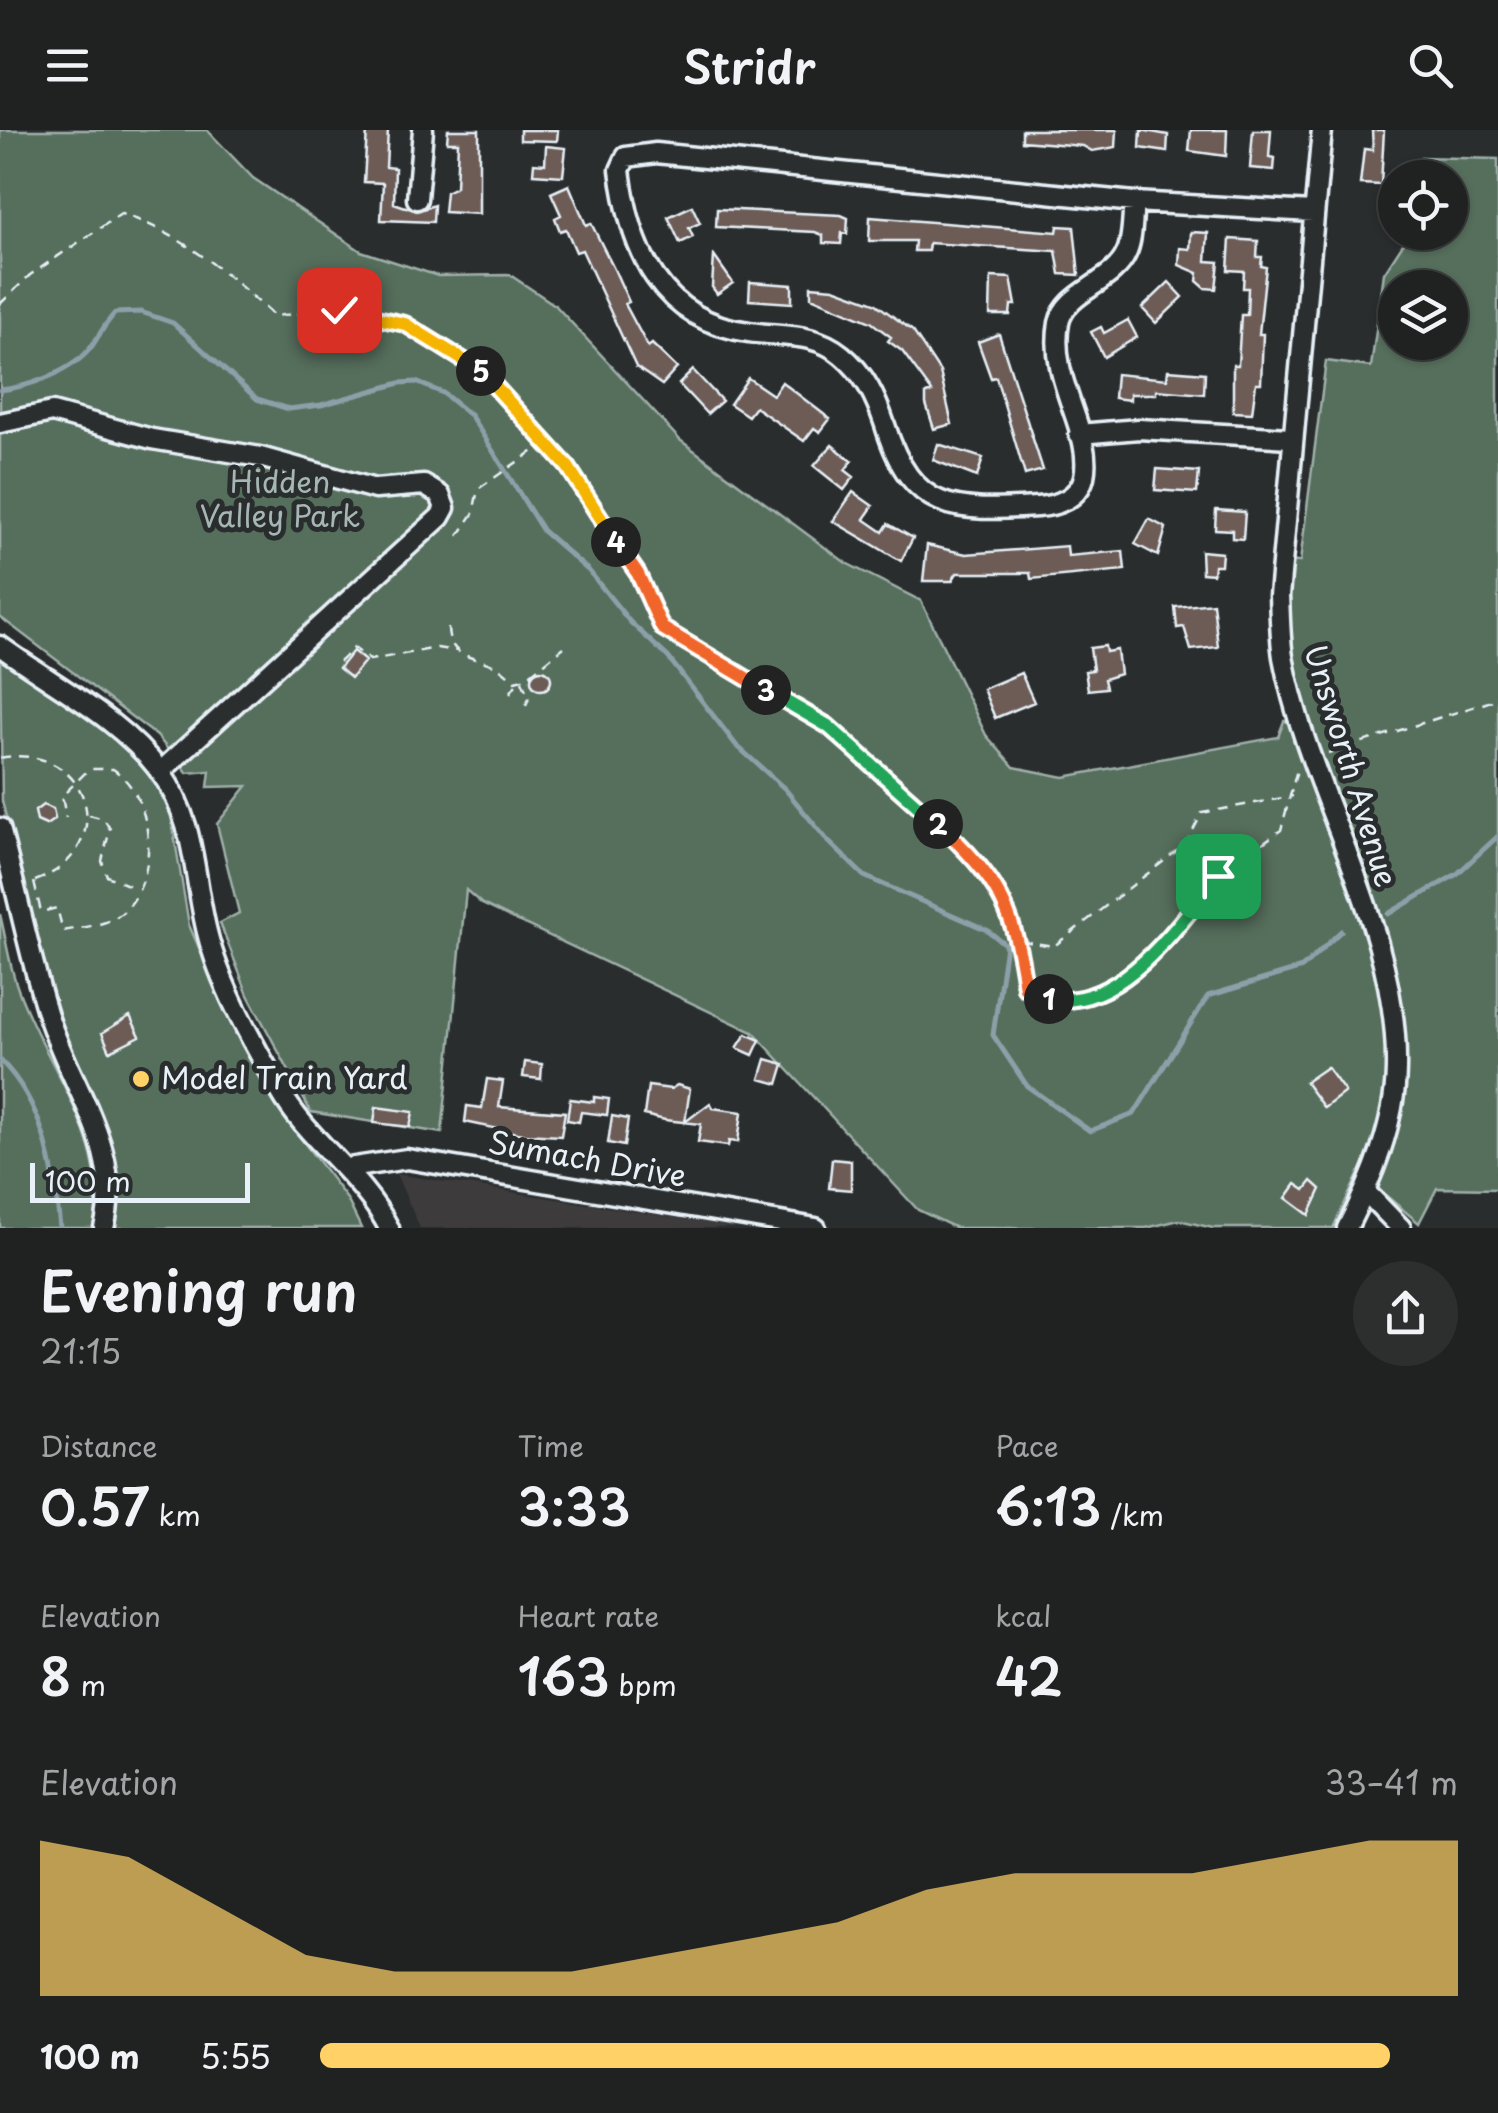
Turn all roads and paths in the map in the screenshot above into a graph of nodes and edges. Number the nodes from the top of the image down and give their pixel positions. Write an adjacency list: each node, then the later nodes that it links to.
1 (423, 130): 3 (street)
2 (1322, 130): 5 (street, Unsworth Avenue)
3 (417, 199)
4 (1134, 202): 5 (street); 8 (street); 8 (street)
5 (1313, 212): 9 (street, Unsworth Avenue)
6 (0, 304): 10 (path)
7 (0, 423): 23 (street)
8 (1079, 434): 9 (street)
9 (1290, 438): 22 (street, Unsworth Avenue)
10 (546, 442): 11 (path); 30 (path)
11 (458, 536)
12 (448, 628): 15 (path)
13 (0, 646): 23 (street)
14 (564, 647): 17 (path)
15 (458, 652): 16 (path); 17 (path)
16 (339, 662)
17 (520, 681): 18 (path); 20 (path)
18 (510, 693)
19 (1498, 698): 22 (path)
20 (526, 706)
21 (0, 758): 24 (path)
22 (1313, 758): 25 (path); 32 (street, Unsworth Avenue)
23 (160, 772): 31 (street)
24 (74, 781): 26 (path); 27 (path); 29 (path)
25 (1294, 796): 30 (path); 30 (path)
26 (86, 815): 29 (path); 29 (path)
27 (66, 818)
28 (1, 835): 33 (street)
29 (137, 888)
30 (1020, 941)
31 (348, 1168): 34 (street); 35 (street, Sumach Drive)
32 (1366, 1191): 36 (street, Unsworth Avenue); 37 (street)
33 (104, 1228)
34 (389, 1228)
35 (816, 1228)
36 (1346, 1228)
37 (1401, 1228)

